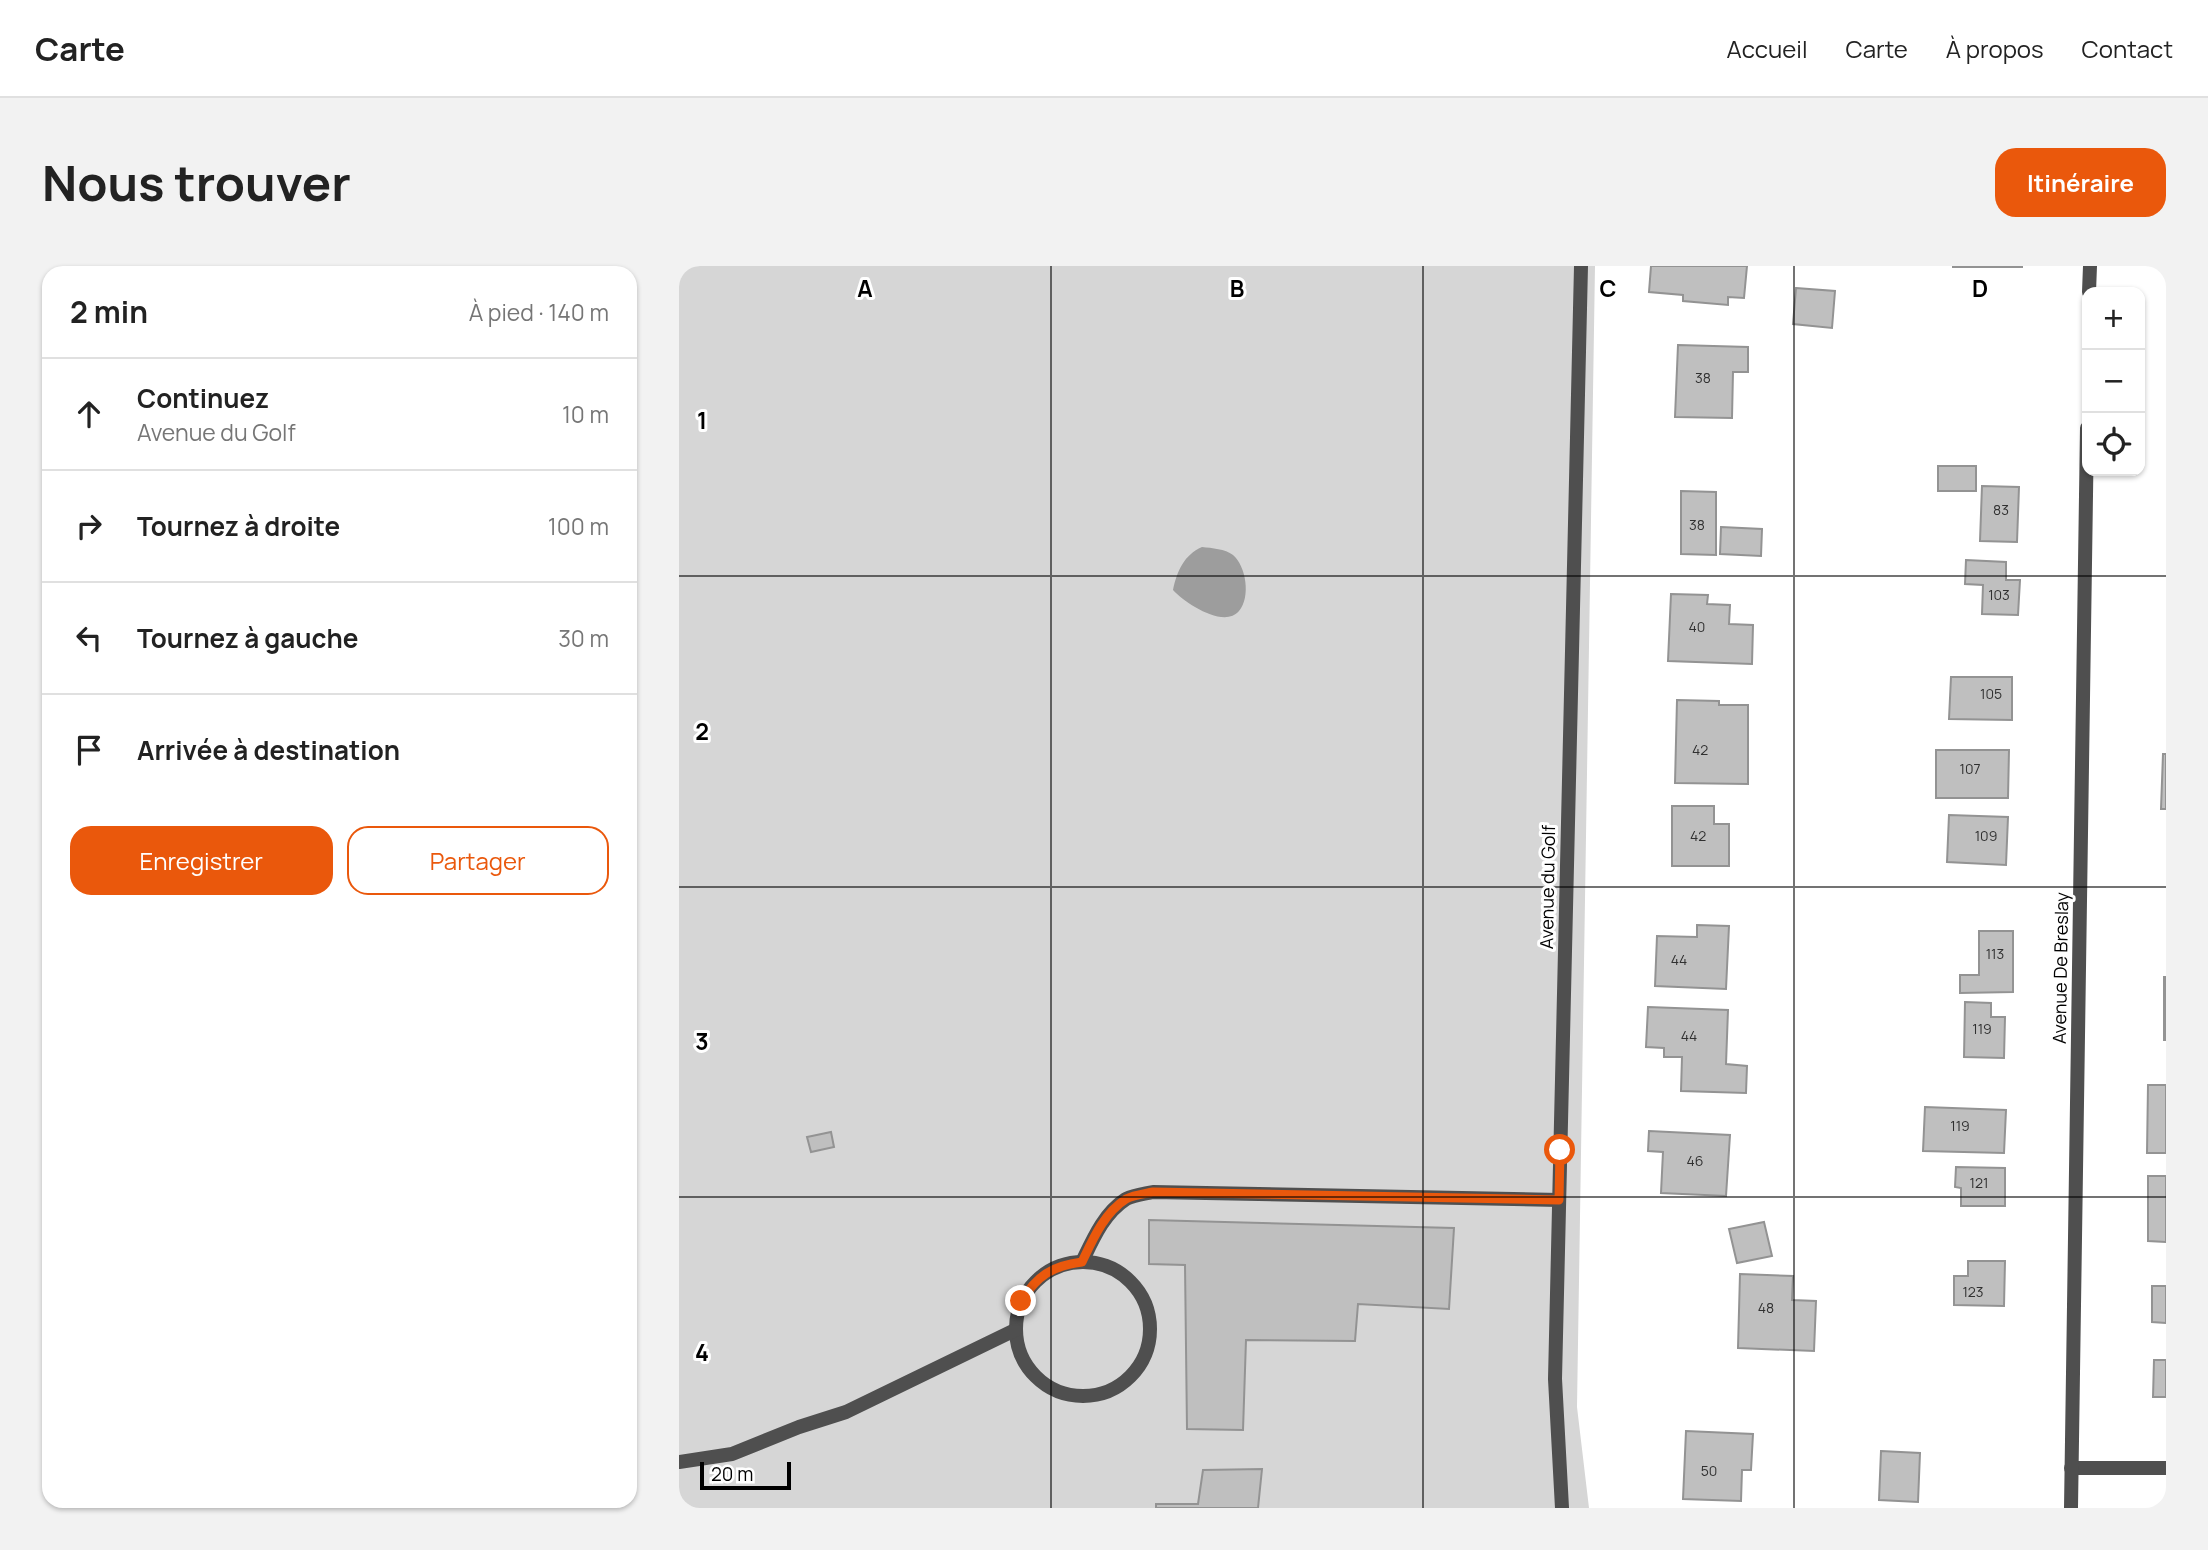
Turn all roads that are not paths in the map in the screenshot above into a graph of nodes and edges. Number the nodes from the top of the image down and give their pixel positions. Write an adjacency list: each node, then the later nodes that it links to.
1 (1581, 266): 5 (street, Avenue du Golf)
2 (2090, 266): 3 (street)
3 (2089, 287)
4 (2086, 476): 9 (street, Avenue De Breslay)
5 (1559, 1200): 6 (street); 11 (street, Avenue du Golf)
6 (1082, 1262): 7 (street); 7 (street)
7 (1015, 1331): 8 (street)
8 (679, 1462)
9 (2071, 1468): 10 (street); 12 (street, Avenue De Breslay)
10 (2166, 1468)
11 (1562, 1508)
12 (2071, 1508)

